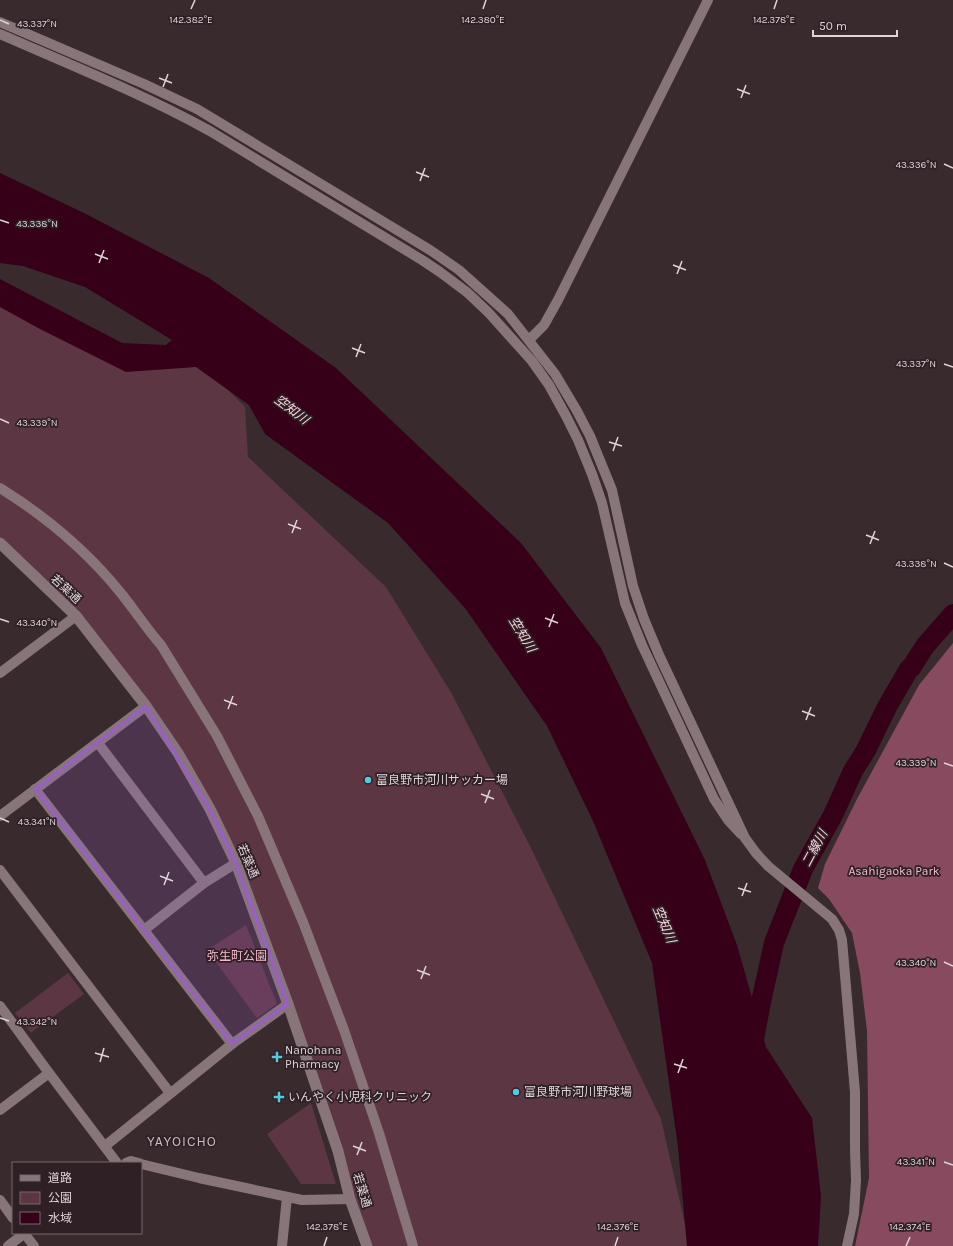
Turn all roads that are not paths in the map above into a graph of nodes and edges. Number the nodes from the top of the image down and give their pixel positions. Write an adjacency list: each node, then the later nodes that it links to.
1 (708, 0): 4 (street)
2 (0, 22): 4 (street)
3 (0, 34): 13 (street)
4 (529, 340): 13 (street)
5 (0, 488): 37 (street)
6 (0, 544): 7 (street, 若葉通)
7 (76, 616): 8 (street); 9 (street, 若葉通)
8 (0, 673)
9 (146, 706): 10 (street); 14 (street, 若葉通)
10 (98, 743): 11 (street); 16 (street)
11 (35, 789): 12 (street); 17 (street)
12 (0, 816)
13 (745, 838): 38 (street)
14 (236, 864): 16 (street); 18 (street, 若葉通)
15 (0, 870): 22 (street)
16 (204, 883): 17 (street)
17 (144, 930): 20 (street)
18 (288, 1004): 20 (street); 29 (street, 若葉通)
19 (0, 1006): 21 (street)
20 (232, 1044): 22 (street)
21 (49, 1074): 23 (street); 24 (street)
22 (170, 1093): 24 (street)
23 (0, 1110)
24 (105, 1146): 25 (street)
25 (116, 1162)
26 (142, 1164): 27 (street)
27 (287, 1197): 29 (street); 35 (street)
28 (0, 1200): 30 (street)
29 (350, 1200): 36 (street, 若葉通)
30 (12, 1217)
31 (24, 1234): 33 (street)
32 (26, 1234): 34 (street)
33 (8, 1246)
34 (34, 1246)
35 (282, 1246)
36 (367, 1246)
37 (413, 1246)
38 (847, 1246)

